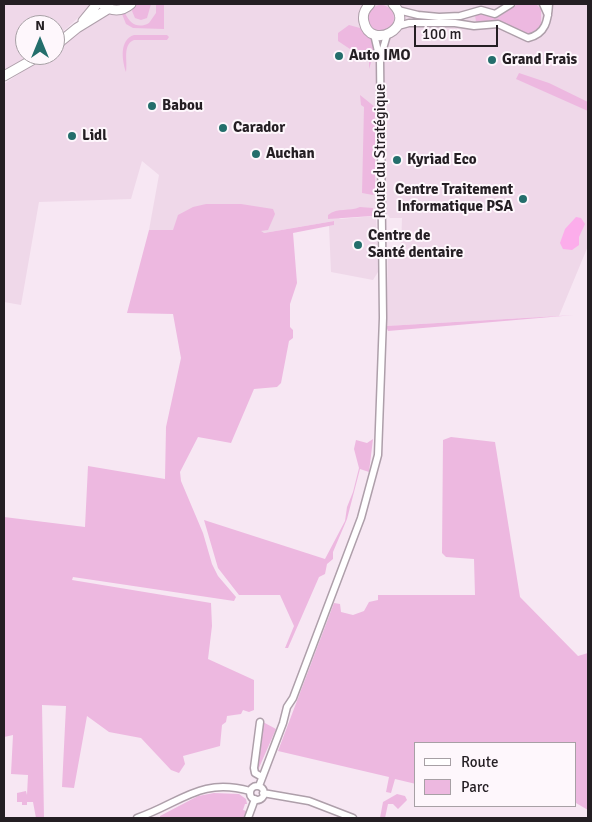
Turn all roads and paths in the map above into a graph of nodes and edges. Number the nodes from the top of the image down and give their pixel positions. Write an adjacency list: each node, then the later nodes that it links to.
1 (97, 4): 11 (main road)
2 (131, 4): 7 (main road)
3 (370, 4): 12 (main road)
4 (512, 4): 8 (street)
5 (543, 4): 9 (street)
6 (549, 4): 9 (street)
7 (105, 6): 11 (main road)
8 (396, 7): 10 (main road)
9 (548, 16): 10 (street)
10 (398, 26): 13 (main road)
11 (77, 28): 14 (main road)
12 (374, 34): 13 (main road); 15 (street, Route du Stratégique)
13 (388, 35): 15 (street, Route du Stratégique)
14 (65, 38)
15 (380, 60): 19 (street, Route du Stratégique)
16 (23, 65): 17 (main road)
17 (4, 76)
18 (260, 722): 19 (street)
19 (262, 777): 20 (street, Route du Stratégique)
20 (259, 786): 21 (street); 22 (street)
21 (250, 791): 23 (street); 24 (street)
22 (264, 793): 23 (street); 26 (street)
23 (255, 799): 25 (street)
24 (137, 818)
25 (248, 818)
26 (353, 818)

